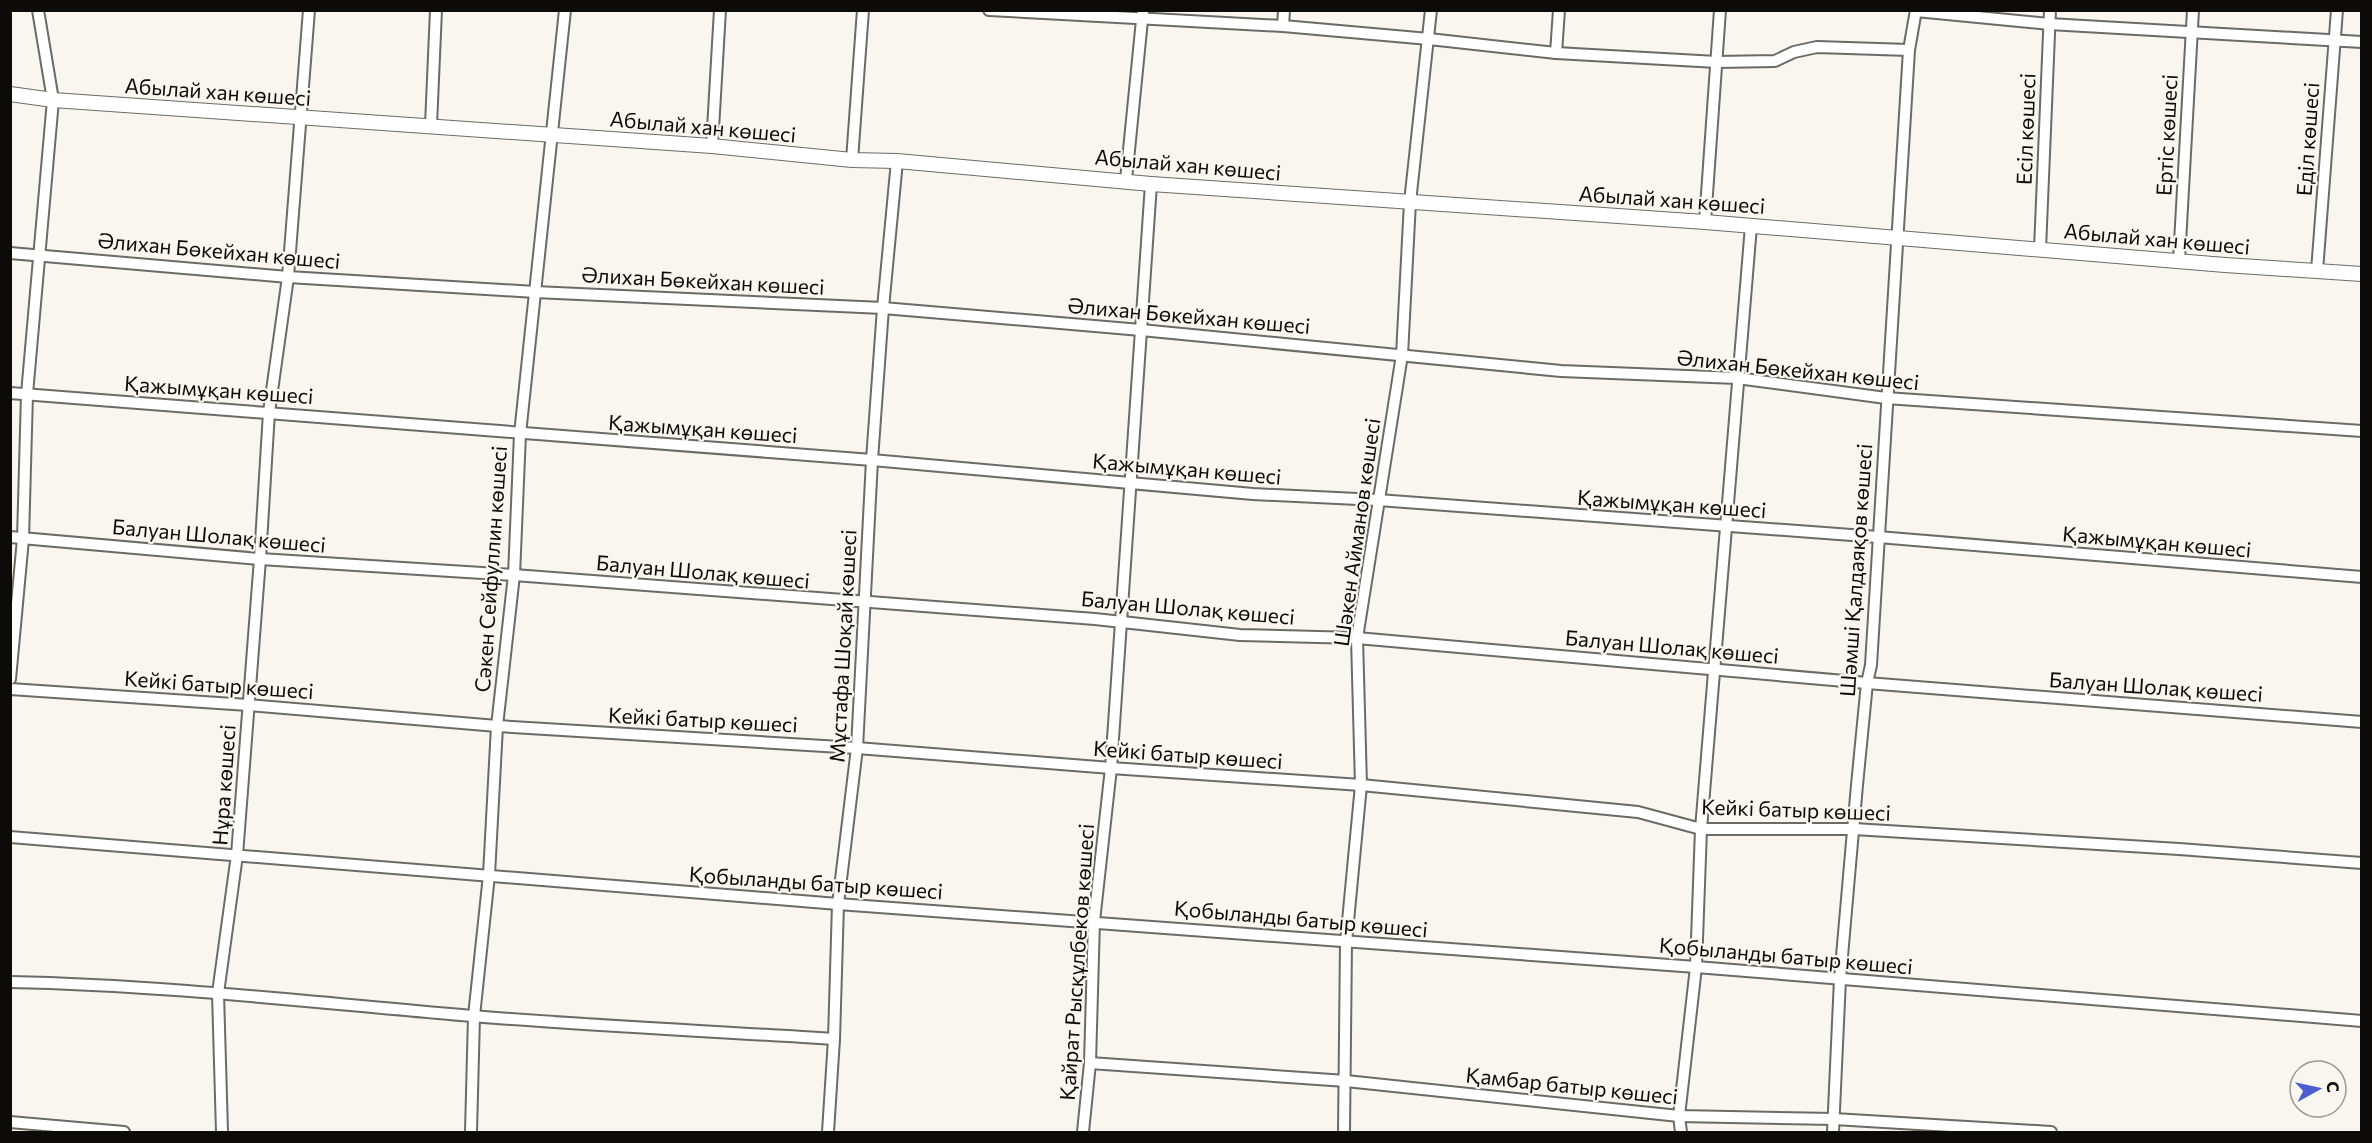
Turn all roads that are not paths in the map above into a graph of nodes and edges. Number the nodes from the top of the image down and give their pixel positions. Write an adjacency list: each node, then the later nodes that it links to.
1 (38, 10): 28 (street)
2 (309, 10): 29 (street, Нұра көшесі)
3 (436, 10): 30 (street)
4 (565, 10): 31 (street, Сәкен Сейфуллин көшесі)
5 (720, 10): 32 (street)
6 (863, 10): 33 (street)
7 (989, 10): 15 (street)
8 (1284, 10): 19 (street)
9 (1431, 10): 21 (street, Шәкен Айманов көшесі)
10 (1559, 10): 25 (street)
11 (1720, 10): 26 (street)
12 (2050, 10): 18 (street, Есіл көшесі)
13 (2193, 10): 20 (street, Ертіс көшесі)
14 (2337, 10): 22 (street, Еділ көшесі)
15 (1011, 11): 17 (street)
16 (1916, 11): 18 (street); 24 (street, Шәмші Қалдаяқов көшесі)
17 (1143, 15): 19 (street); 35 (street)
18 (2049, 24): 20 (street); 41 (street, Есіл көшесі)
19 (1283, 26): 21 (street)
20 (2190, 33): 22 (street); 44 (street, Ертіс көшесі)
21 (1429, 39): 25 (street); 37 (street, Шәкен Айманов көшесі)
22 (2334, 40): 23 (street); 45 (street, Еділ көшесі)
23 (2361, 42)
24 (1909, 50): 26 (street); 40 (street, Шәмші Қалдаяқов көшесі)
25 (1556, 52): 26 (street)
26 (1717, 62): 38 (street)
27 (10, 94): 28 (street, Абылай хан көшесі)
28 (53, 100): 29 (street, Абылай хан көшесі); 43 (street)
29 (300, 118): 30 (street, Абылай хан көшесі); 47 (street, Нұра көшесі)
30 (431, 125): 31 (street, Абылай хан көшесі)
31 (553, 136): 32 (street, Абылай хан көшесі); 48 (street, Сәкен Сейфуллин көшесі)
32 (712, 146): 33 (street, Абылай хан көшесі)
33 (852, 160): 34 (street, Абылай хан көшесі)
34 (897, 161): 35 (street, Абылай хан көшесі); 49 (street, Мұстафа Шоқай көшесі)
35 (1126, 180): 36 (street, Абылай хан көшесі)
36 (1152, 184): 37 (street, Абылай хан көшесі); 50 (street, Қайрат Рысқұлбеков көшесі)
37 (1410, 202): 38 (street, Абылай хан көшесі); 51 (street, Шәкен Айманов көшесі)
38 (1705, 222): 39 (street, Абылай хан көшесі)
39 (1751, 226): 40 (street, Абылай хан көшесі); 52 (street)
40 (1898, 238): 41 (street, Абылай хан көшесі); 55 (street, Шәмші Қалдаяқов көшесі)
41 (2040, 249): 44 (street, Абылай хан көшесі)
42 (10, 253): 43 (street, Әлихан Бөкейхан көшесі)
43 (39, 256): 47 (street, Әлихан Бөкейхан көшесі); 54 (street)
44 (2179, 261): 45 (street, Абылай хан көшесі)
45 (2317, 271): 46 (street, Абылай хан көшесі)
46 (2361, 274)
47 (288, 276): 48 (street, Әлихан Бөкейхан көшесі); 56 (street, Нұра көшесі)
48 (536, 292): 49 (street, Әлихан Бөкейхан көшесі); 58 (street, Сәкен Сейфуллин көшесі)
49 (883, 308): 50 (street, Әлихан Бөкейхан көшесі); 59 (street, Мұстафа Шоқай көшесі)
50 (1141, 330): 51 (street, Әлихан Бөкейхан көшесі); 60 (street, Қайрат Рысқұлбеков көшесі)
51 (1402, 356): 52 (street, Әлихан Бөкейхан көшесі); 61 (street, Шәкен Айманов көшесі)
52 (1737, 378): 55 (street, Әлихан Бөкейхан көшесі); 62 (street)
53 (10, 393): 54 (street, Қажымұқан көшесі)
54 (27, 394): 56 (street, Қажымұқан көшесі); 65 (street)
55 (1886, 398): 57 (street, Әлихан Бөкейхан көшесі); 64 (street, Шәмші Қалдаяқов көшесі)
56 (269, 412): 58 (street, Қажымұқан көшесі); 66 (street, Нұра көшесі)
57 (2361, 431)
58 (520, 434): 59 (street, Қажымұқан көшесі); 67 (street, Сәкен Сейфуллин көшесі)
59 (872, 460): 60 (street, Қажымұқан көшесі); 69 (street, Мұстафа Шоқай көшесі)
60 (1130, 483): 61 (street, Қажымұқан көшесі); 70 (street, Қайрат Рысқұлбеков көшесі)
61 (1378, 501): 62 (street, Қажымұқан көшесі); 71 (street, Шәкен Айманов көшесі)
62 (1726, 526): 64 (street, Қажымұқан көшесі); 72 (street)
63 (10, 537): 65 (street, Балуан Шолақ көшесі)
64 (1878, 537): 68 (street, Қажымұқан көшесі); 74 (street, Шәмші Қалдаяқов көшесі)
65 (23, 538): 66 (street, Балуан Шолақ көшесі); 73 (street)
66 (261, 559): 67 (street, Балуан Шолақ көшесі); 76 (street, Нұра көшесі)
67 (514, 575): 69 (street, Балуан Шолақ көшесі); 78 (street, Сәкен Сейфуллин көшесі)
68 (2361, 577)
69 (863, 603): 70 (street, Балуан Шолақ көшесі); 79 (street, Мұстафа Шоқай көшесі)
70 (1120, 622): 71 (street, Балуан Шолақ көшесі); 80 (street, Қайрат Рысқұлбеков көшесі)
71 (1357, 638): 72 (street, Балуан Шолақ көшесі); 81 (street, Шәкен Айманов көшесі)
72 (1714, 670): 74 (street, Балуан Шолақ көшесі); 82 (street)
73 (10, 679)
74 (1867, 683): 77 (street, Балуан Шолақ көшесі); 83 (street, Шәмші Қалдаяқов көшесі)
75 (10, 689): 76 (street, Кейкі батыр көшесі)
76 (248, 705): 78 (street, Кейкі батыр көшесі); 85 (street, Нұра көшесі)
77 (2361, 722)
78 (497, 726): 79 (street, Кейкі батыр көшесі); 87 (street, Сәкен Сейфуллин көшесі)
79 (857, 748): 80 (street, Кейкі батыр көшесі); 88 (street, Мұстафа Шоқай көшесі)
80 (1111, 768): 81 (street, Кейкі батыр көшесі); 89 (street, Қайрат Рысқұлбеков көшесі)
81 (1361, 785): 82 (street, Кейкі батыр көшесі); 90 (street, Шәкен Айманов көшесі)
82 (1701, 829): 83 (street, Кейкі батыр көшесі); 91 (street)
83 (1854, 829): 86 (street, Кейкі батыр көшесі); 92 (street, Шәмші Қалдаяқов көшесі)
84 (10, 837): 85 (street, Қобыланды батыр көшесі)
85 (237, 855): 87 (street, Қобыланды батыр көшесі); 94 (street, Нұра көшесі)
86 (2361, 863)
87 (489, 875): 88 (street, Қобыланды батыр көшесі); 95 (street, Сәкен Сейфуллин көшесі)
88 (838, 904): 89 (street, Қобыланды батыр көшесі); 97 (street, Мұстафа Шоқай көшесі)
89 (1094, 921): 90 (street, Қобыланды батыр көшесі); 98 (street, Қайрат Рысқұлбеков көшесі)
90 (1346, 942): 91 (street, Қобыланды батыр көшесі); 99 (street, Шәкен Айманов көшесі)
91 (1696, 967): 92 (street, Қобыланды батыр көшесі); 100 (street)
92 (1840, 979): 96 (street, Қобыланды батыр көшесі); 101 (street, Шәмші Қалдаяқов көшесі)
93 (10, 982): 94 (street)
94 (218, 993): 95 (street); 104 (street, Нұра көшесі)
95 (474, 1016): 97 (street); 105 (street, Сәкен Сейфуллин көшесі)
96 (2361, 1021)
97 (834, 1039): 106 (street, Мұстафа Шоқай көшесі)
98 (1090, 1063): 99 (street, Қамбар батыр көшесі); 107 (street, Қайрат Рысқұлбеков көшесі)
99 (1346, 1081): 100 (street, Қамбар батыр көшесі); 108 (street, Шәкен Айманов көшесі)
100 (1679, 1116): 101 (street, Қамбар батыр көшесі); 109 (street)
101 (1834, 1119): 110 (street, Шәмші Қалдаяқов көшесі); 111 (street, Қамбар батыр көшесі)
102 (10, 1122): 103 (street)
103 (124, 1132)
104 (222, 1132)
105 (471, 1132)
106 (828, 1132)
107 (1083, 1132)
108 (1344, 1132)
109 (1681, 1132)
110 (1833, 1132)
111 (2051, 1132)

